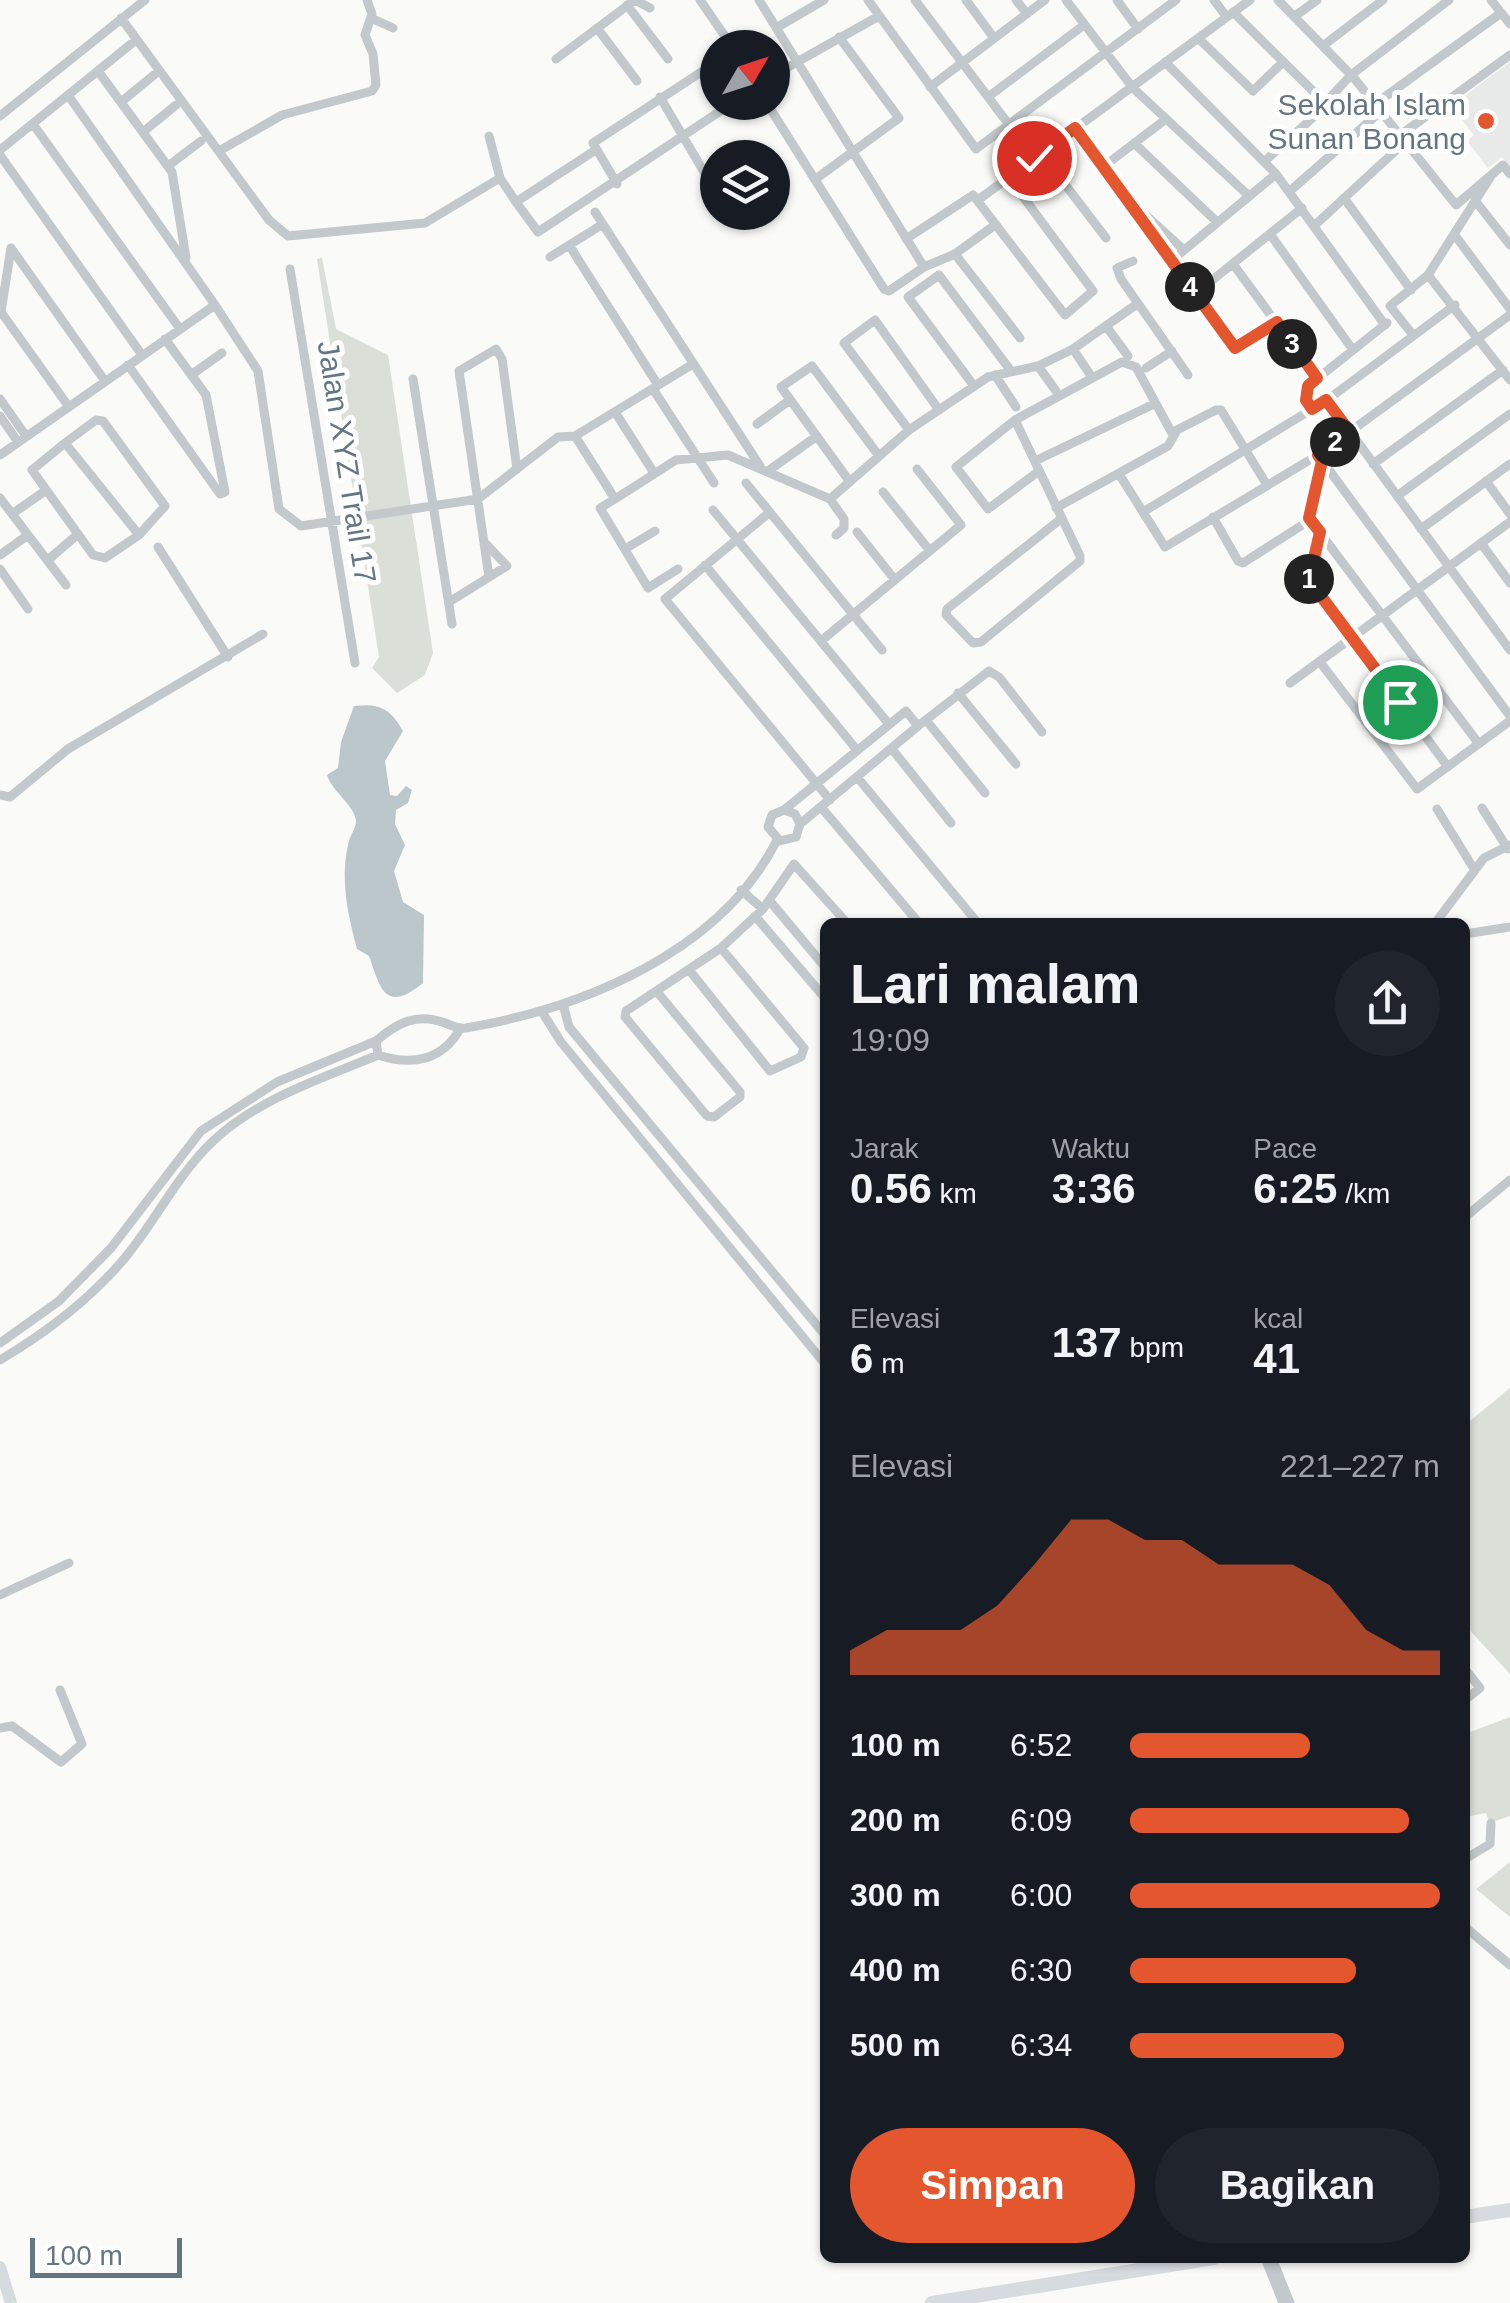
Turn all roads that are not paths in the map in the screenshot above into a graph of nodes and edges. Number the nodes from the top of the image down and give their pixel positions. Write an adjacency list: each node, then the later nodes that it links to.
1 (146, 0): 29 (street)
2 (367, 0): 30 (street)
3 (661, 0): 23 (street)
4 (700, 0): 38 (street)
5 (759, 0): 36 (street)
6 (824, 0): 36 (street)
7 (868, 0): 27 (street)
8 (915, 0): 49 (street)
9 (966, 0): 40 (street)
10 (1016, 0): 25 (street)
11 (1045, 0): 25 (street)
12 (1066, 0): 33 (street)
13 (1117, 0): 37 (street)
14 (1214, 0): 26 (street)
15 (1250, 0): 26 (street)
16 (1278, 0): 28 (street)
17 (1316, 0): 28 (street)
18 (1383, 0): 43 (street)
19 (1449, 0): 56 (street)
20 (1491, 0): 24 (street)
21 (1170, 2): 37 (street)
22 (627, 5): 23 (street); 31 (street); 35 (street)
23 (650, 8): 31 (street)
24 (1501, 13): 32 (street); 65 (street)
25 (1027, 14): 40 (street)
26 (1230, 14): 41 (street); 51 (street)
27 (879, 16): 39 (street); 58 (street)
28 (1294, 16): 43 (street)
29 (122, 18): 66 (street); 79 (street)
30 (372, 18): 34 (street); 79 (street)
31 (637, 18): 47 (street)
32 (1510, 24)
33 (1084, 25): 45 (street); 62 (street)
34 (392, 28)
35 (597, 28): 46 (street); 57 (street)
36 (776, 28): 48 (street)
37 (1138, 29): 45 (street)
38 (721, 30)
39 (839, 37): 48 (street); 82 (street)
40 (994, 38): 49 (street)
41 (1198, 38): 50 (street); 51 (street)
42 (132, 44): 53 (street)
43 (1324, 45): 56 (street)
44 (1510, 55): 75 (street)
45 (1105, 56): 59 (street); 71 (street)
46 (556, 59)
47 (668, 59)
48 (796, 62): 52 (street); 82 (street)
49 (961, 62): 58 (street); 62 (street)
50 (1166, 62): 59 (street); 84 (street)
51 (1283, 62): 56 (street)
52 (790, 66)
53 (98, 71): 60 (street); 63 (street)
54 (700, 71): 61 (street)
55 (154, 75): 63 (street)
56 (1353, 76): 65 (street); 84 (street)
57 (637, 81)
58 (930, 87): 71 (street)
59 (1132, 88): 67 (street); 72 (street)
60 (68, 95): 70 (street); 121 (street)
61 (660, 97): 76 (street); 80 (street)
62 (988, 97): 71 (street)
63 (121, 102): 73 (street)
64 (176, 106): 73 (street)
65 (1378, 108): 75 (street); 95 (street)
66 (0, 116)
67 (1166, 119): 78 (street); 97 (street)
68 (710, 120): 76 (street)
69 (777, 120): 92 (street)
70 (33, 124): 81 (street); 137 (street)
71 (1009, 124): 83 (street)
72 (1075, 128): 83 (street); 88 (street)
73 (143, 132): 86 (street)
74 (489, 136): 91 (street)
75 (1402, 139): 98 (street); 102 (street)
76 (684, 140): 87 (street); 94 (street)
77 (200, 141): 86 (street)
78 (1134, 142): 88 (street); 106 (street)
79 (220, 151): 91 (street)
80 (594, 151): 94 (street); 100 (street)
81 (0, 152): 146 (street)
82 (854, 154): 92 (street); 113 (street)
83 (1038, 156): 93 (street); 112 (street)
84 (1265, 161): 89 (street)
85 (1502, 164): 90 (street); 101 (street); 102 (street)
86 (168, 166): 121 (street)
87 (700, 166)
88 (1103, 167): 96 (street)
89 (1276, 174): 95 (street); 97 (street)
90 (1510, 174)
91 (500, 178): 100 (street)
92 (817, 178): 123 (street)
93 (1009, 178): 99 (street); 108 (street)
94 (617, 184): 100 (street)
95 (1290, 192): 103 (street)
96 (1123, 194): 116 (street); 119 (street)
97 (1249, 196): 106 (street)
98 (1344, 198): 109 (street); 126 (street)
99 (978, 200): 108 (street); 113 (street)
100 (516, 202)
101 (1478, 203): 105 (street); 115 (street)
102 (1456, 206): 105 (street)
103 (1302, 208): 109 (street); 110 (street)
104 (595, 212): 107 (street)
105 (1469, 214): 111 (street)
106 (1217, 222): 116 (street)
107 (602, 224): 114 (street); 148 (street)
108 (995, 225): 117 (street)
109 (1315, 225): 135 (street)
110 (1270, 234): 122 (street); 143 (street)
111 (1454, 234): 125 (street); 132 (street)
112 (1106, 238)
113 (906, 240): 123 (street)
114 (568, 245): 118 (street); 163 (street)
115 (1510, 246)
116 (1184, 250): 119 (street)
117 (955, 254): 123 (street); 139 (street)
118 (550, 257)
119 (1171, 260): 127 (street)
120 (1133, 261): 129 (street)
121 (187, 264): 128 (street)
122 (1233, 264): 127 (street); 134 (street)
123 (924, 267)
124 (290, 269): 220 (street, Jalan XYZ Trail 17)
125 (1428, 275): 126 (street); 130 (street)
126 (1411, 290): 133 (street)
127 (1195, 294): 134 (street)
128 (215, 304): 137 (street); 220 (street)
129 (1138, 304): 136 (street); 144 (street)
130 (1455, 305): 138 (street); 140 (street)
131 (1, 312): 161 (street); 170 (street)
132 (1510, 312): 140 (street)
133 (1398, 316): 135 (street); 138 (street)
134 (1277, 322): 158 (street)
135 (1385, 325): 143 (street)
136 (1106, 326): 142 (street); 147 (street)
137 (180, 329): 141 (street)
138 (1412, 336): 167 (street)
139 (1020, 338)
140 (1478, 338): 152 (street); 179 (street)
141 (165, 339): 146 (street); 154 (street)
142 (1073, 349): 150 (street); 157 (street)
143 (1353, 350): 158 (street)
144 (1172, 352): 151 (street); 156 (street)
145 (222, 353): 154 (street)
146 (142, 356): 149 (street)
147 (1128, 356)
148 (693, 364): 163 (street); 195 (street)
149 (128, 365): 154 (street); 161 (street)
150 (1038, 366): 153 (street); 164 (street)
151 (1146, 368)
152 (1503, 370): 160 (street); 190 (street)
153 (1010, 371): 155 (street); 162 (street)
154 (192, 375)
155 (994, 375): 162 (street); 169 (street)
156 (1188, 375)
157 (1090, 376)
158 (1317, 378): 171 (street)
159 (413, 379): 210 (street)
160 (1510, 380)
161 (105, 381): 170 (street)
162 (974, 386): 172 (street)
163 (656, 387): 173 (street); 188 (street)
164 (1056, 391)
165 (0, 400): 183 (street)
166 (790, 400): 177 (street); 182 (street); 187 (street)
167 (1326, 400): 171 (street); 179 (street)
168 (1154, 404): 176 (street); 180 (street); 192 (street)
169 (1016, 406)
170 (68, 407): 183 (street)
171 (1312, 409): 185 (street)
172 (939, 410): 178 (street); 178 (street)
173 (614, 412): 181 (street); 196 (street)
174 (1510, 414): 205 (street)
175 (0, 416): 183 (street)
176 (1016, 420): 192 (street); 192 (street)
177 (757, 424)
178 (909, 430): 187 (street)
179 (1350, 432): 189 (street); 190 (street)
180 (1173, 434): 185 (street); 197 (street)
181 (576, 436): 193 (street); 207 (street)
182 (817, 436): 195 (street); 199 (street)
183 (22, 439): 186 (street)
184 (65, 443): 203 (street); 227 (street); 227 (street)
185 (1245, 449): 202 (street); 214 (street)
186 (0, 454)
187 (879, 456): 199 (street)
188 (697, 458): 195 (street); 196 (street); 200 (street)
189 (1320, 458): 202 (street); 218 (street); 245 (street)
190 (1374, 464): 205 (street)
191 (1510, 464): 198 (street)
192 (1037, 466): 211 (street)
193 (516, 469): 208 (street); 208 (street)
194 (917, 469): 234 (street)
195 (765, 470): 209 (street)
196 (654, 474): 207 (street)
197 (1119, 474): 211 (street); 214 (street)
198 (1486, 481): 219 (street); 221 (street)
199 (850, 482): 209 (street)
200 (714, 483)
201 (746, 484): 213 (street)
202 (1268, 484): 216 (street)
203 (45, 491): 215 (street); 225 (street)
204 (883, 492): 234 (street)
205 (1397, 496): 221 (street)
206 (0, 498): 215 (street)
207 (615, 498): 233 (street)
208 (478, 499): 210 (street); 230 (street)
209 (830, 499): 228 (street)
210 (433, 506): 220 (street); 246 (street)
211 (1056, 508): 217 (street)
212 (713, 510): 229 (street)
213 (770, 512): 229 (street); 249 (street)
214 (1142, 512): 216 (street)
215 (12, 514): 226 (street)
216 (1213, 517): 218 (street)
217 (1062, 518): 217 (street)
218 (1309, 518): 224 (street)
219 (1510, 518): 231 (street)
220 (331, 521): 258 (street, Jalan XYZ Trail 17)
221 (1421, 529): 238 (street)
222 (655, 531): 233 (street)
223 (856, 532): 242 (street)
224 (1320, 532): 248 (street); 252 (street)
225 (78, 534): 227 (street); 236 (street)
226 (28, 535): 235 (street); 236 (street)
227 (139, 535)
228 (836, 535)
229 (737, 539): 237 (street); 253 (street)
230 (484, 542): 241 (street); 241 (street)
231 (1481, 543): 238 (street); 243 (street)
232 (158, 547): 256 (street)
233 (625, 549): 240 (street)
234 (930, 551): 242 (street)
235 (0, 555)
236 (48, 560): 244 (street)
237 (705, 565): 267 (street); 271 (street)
238 (1448, 566): 245 (street); 255 (street)
239 (0, 569): 247 (street)
240 (678, 569)
241 (489, 577): 246 (street)
242 (895, 580): 249 (street)
243 (1510, 583)
244 (66, 585)
245 (1416, 590): 248 (street); 261 (street)
246 (448, 602): 250 (street)
247 (28, 608)
248 (1384, 613): 252 (street); 265 (street)
249 (853, 614): 253 (street); 254 (street)
250 (452, 624)
251 (263, 634): 256 (street)
252 (1351, 638): 257 (street); 269 (street)
253 (820, 641): 262 (street)
254 (882, 650)
255 (1510, 650)
256 (228, 657): 273 (street)
257 (1320, 662): 259 (street); 269 (street)
258 (354, 663)
259 (1290, 683)
260 (958, 693): 263 (street); 264 (street); 268 (street)
261 (1510, 718): 265 (street)
262 (888, 724): 263 (street); 267 (street)
263 (922, 724): 266 (street); 272 (street)
264 (1042, 732)
265 (1478, 744): 269 (street)
266 (892, 748): 270 (street); 278 (street)
267 (856, 750): 271 (street)
268 (1016, 764)
269 (1448, 767)
270 (857, 777): 274 (street); 287 (street)
271 (816, 784): 274 (street); 277 (street)
272 (986, 794)
273 (0, 795)
274 (825, 804): 279 (street); 286 (street)
275 (1482, 808): 281 (street)
276 (1437, 809): 282 (street)
277 (784, 810): 279 (street); 280 (street)
278 (952, 823)
279 (800, 824): 280 (street)
280 (777, 840): 283 (street)
281 (1509, 848): 282 (street)
282 (1474, 869): 288 (street)
283 (741, 890): 284 (street); 296 (street)
284 (762, 908): 285 (street); 291 (street); 292 (street); 294 (street)
285 (843, 918)
286 (915, 918)
287 (973, 918)
288 (1439, 918)
289 (1510, 927): 290 (street)
290 (1470, 933)
291 (721, 948): 293 (street); 293 (street)
292 (820, 961)
293 (690, 972): 295 (street)
294 (820, 991)
295 (658, 993): 295 (street)
296 (563, 1004): 297 (street); 299 (street)
297 (542, 1012): 298 (street); 301 (street)
298 (460, 1029): 300 (street); 302 (street)
299 (573, 1032): 301 (street); 305 (street)
300 (376, 1041): 302 (street); 306 (street)
301 (561, 1042): 307 (street)
302 (378, 1055): 308 (street)
303 (1510, 1180): 304 (street)
304 (1470, 1213)
305 (820, 1330)
306 (0, 1343)
307 (820, 1358)
308 (0, 1360)
309 (69, 1563): 310 (street)
310 (0, 1595)
311 (1470, 1675): 313 (street)
312 (60, 1690): 314 (street)
313 (1470, 1696)
314 (0, 1728)
315 (1490, 1822): 316 (street)
316 (1470, 1857)
317 (1470, 1931): 318 (street)
318 (1510, 1965)
319 (1510, 2210): 320 (main road)
320 (1470, 2216)
321 (1183, 2263): 326 (main road)
322 (1270, 2263): 327 (street)
323 (1270, 2263): 328 (street)
324 (0, 2267): 325 (street)
325 (11, 2303)
326 (932, 2303)
327 (1282, 2303)
328 (1290, 2303)

